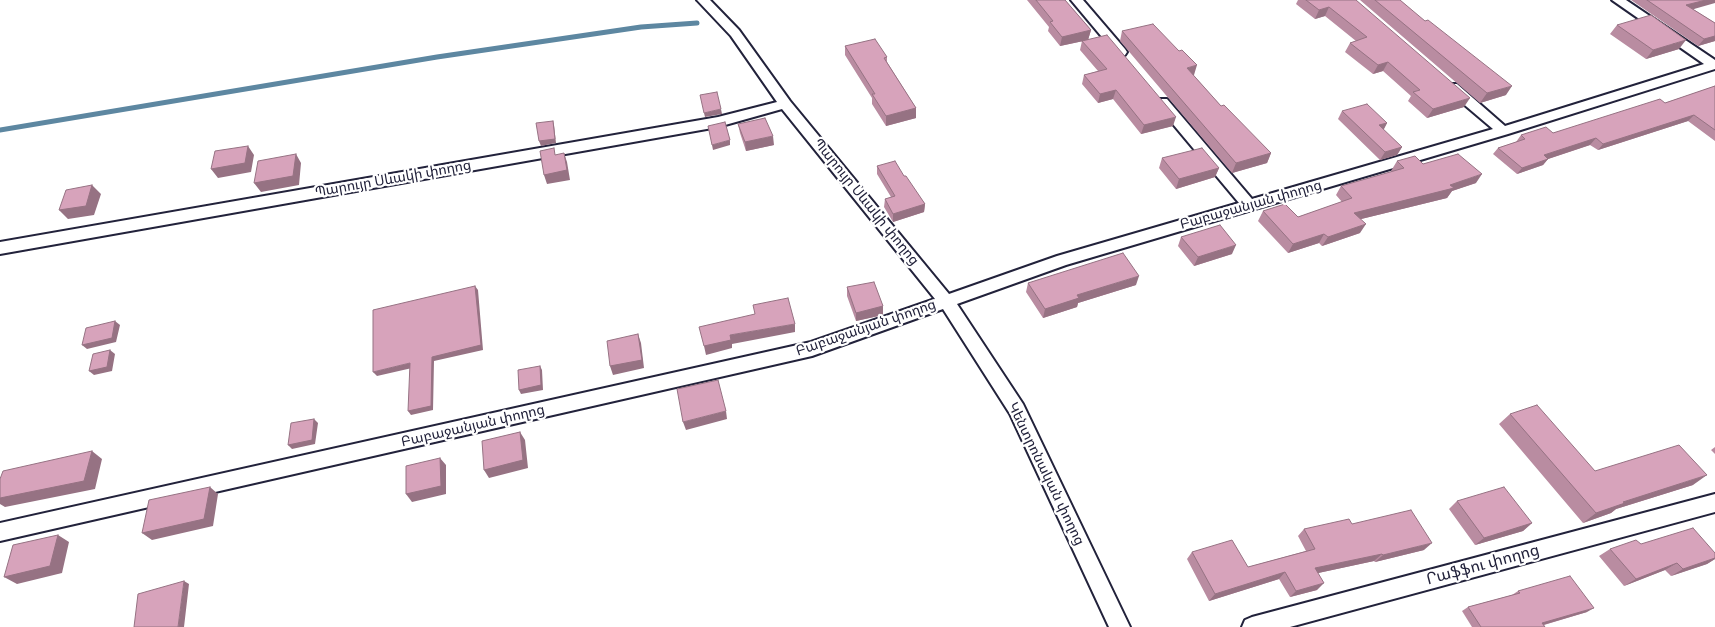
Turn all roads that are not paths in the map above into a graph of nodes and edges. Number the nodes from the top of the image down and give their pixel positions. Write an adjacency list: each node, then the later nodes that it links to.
1 (703, 0): 8 (street, Պարույր Սևակի փողոց)
2 (1077, 0): 4 (street)
3 (1618, 0): 5 (street)
4 (1128, 61)
5 (1715, 65): 9 (street, Բաբաջանյան փողոց)
6 (1445, 81): 9 (street)
7 (1154, 91): 10 (street)
8 (786, 104): 11 (street, Պարույր Սևակի փողոց); 12 (street, Պարույր Սևակի փողոց)
9 (1503, 131): 10 (street, Բաբաջանյան փողոց)
10 (1249, 205): 12 (street, Բաբաջանյան փողոց)
11 (0, 248)
12 (946, 301): 14 (street, Բաբաջանյան փողոց); 15 (street, Կենտրոնական փողոց)
13 (1715, 503): 16 (street, Րաֆֆու փողոց)
14 (0, 532)
15 (1120, 627)
16 (1252, 627)

